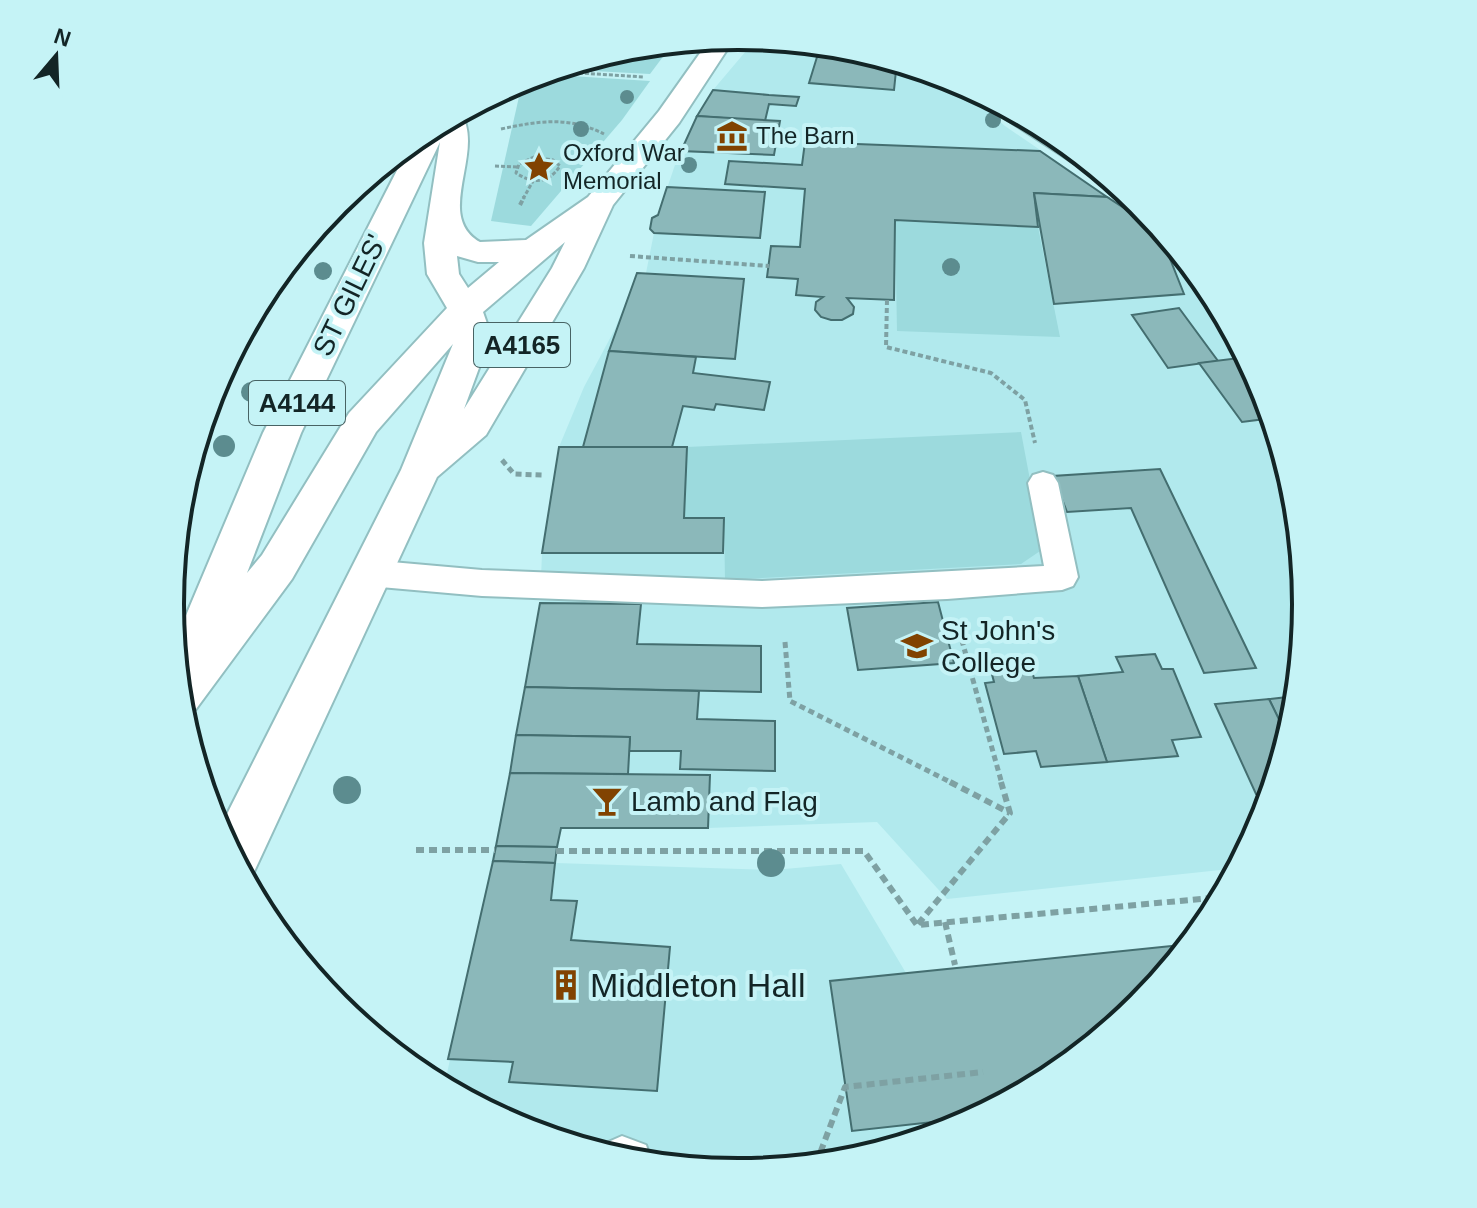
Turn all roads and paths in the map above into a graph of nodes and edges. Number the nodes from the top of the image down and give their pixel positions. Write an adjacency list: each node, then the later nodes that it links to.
1 (715, 51): 10 (main road, A4165)
2 (582, 73): 3 (path)
3 (646, 77)
4 (501, 129): 6 (path)
5 (452, 130): 11 (main road)
6 (613, 140)
7 (422, 149): 22 (main road, ST GILES' / A4144)
8 (493, 165): 9 (path)
9 (518, 167): 9 (path)
10 (599, 203): 12 (main road, A4165); 17 (main road, A4165)
11 (443, 217): 12 (main road); 16 (main road)
12 (534, 249): 16 (main road, A4144)
13 (630, 256): 14 (path)
14 (769, 266)
15 (887, 300): 18 (path)
16 (465, 309): 17 (main road); 23 (main road, A4144)
17 (421, 470): 19 (main road)
18 (1043, 483): 20 (lane)
19 (369, 573): 20 (lane); 25 (main road)
20 (947, 586): 24 (path)
21 (785, 642): 24 (path)
22 (188, 665)
23 (190, 680)
24 (1010, 813): 31 (path)
25 (239, 843)
26 (416, 850): 27 (path)
27 (495, 850)
28 (556, 851): 31 (path)
29 (1207, 898): 30 (path)
30 (945, 922): 31 (path); 32 (path)
31 (917, 925)
32 (955, 965)
33 (983, 1072): 34 (path)
34 (821, 1151)

